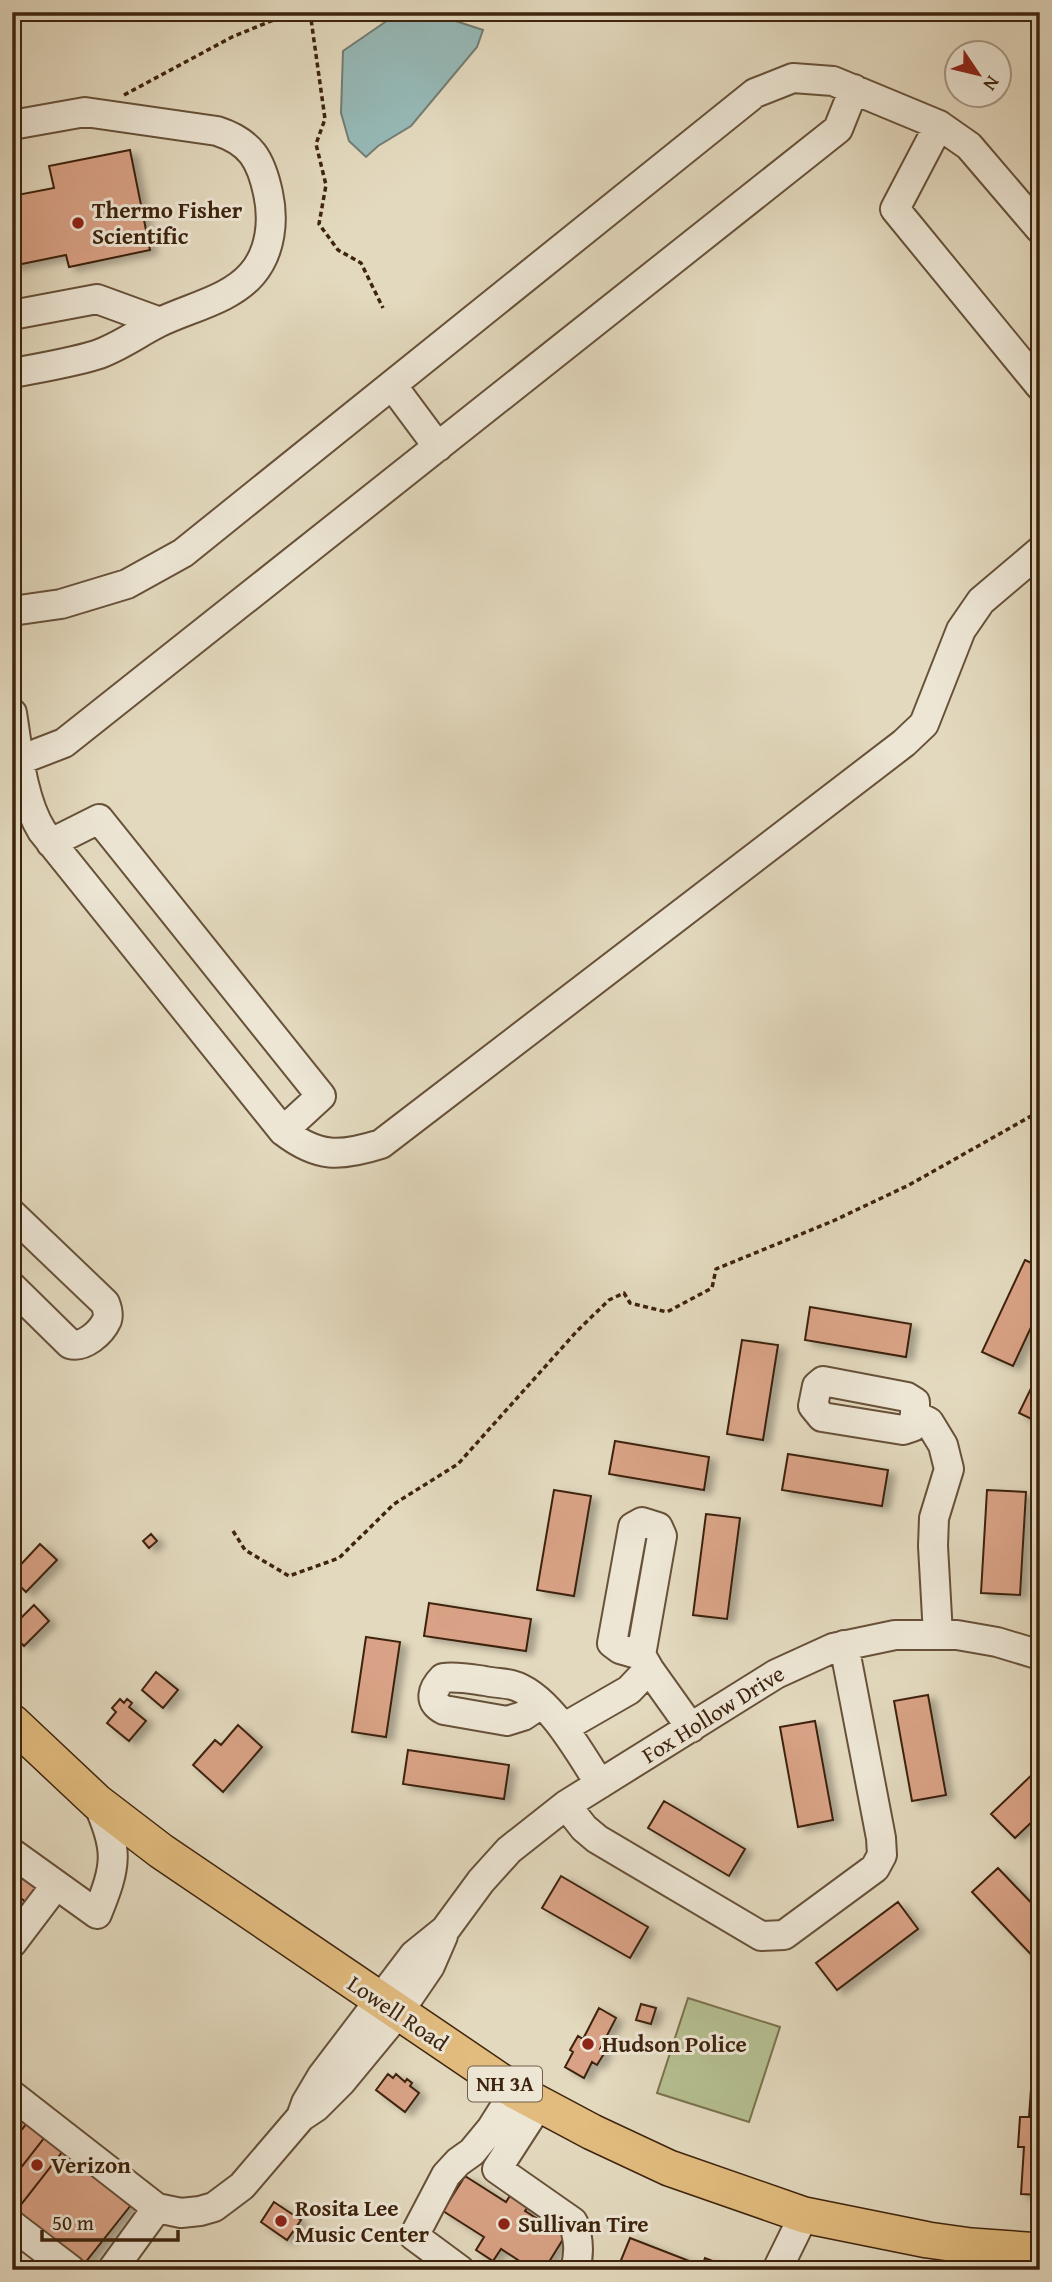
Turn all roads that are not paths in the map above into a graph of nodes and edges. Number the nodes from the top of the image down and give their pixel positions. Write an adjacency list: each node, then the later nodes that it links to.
1 (854, 89): 3 (street); 8 (street); 10 (street)
2 (12, 125): 6 (street)
3 (939, 125): 4 (street); 9 (street)
4 (1040, 229)
5 (12, 315): 6 (street)
6 (160, 322): 7 (street)
7 (12, 373)
8 (392, 385): 10 (street); 12 (street)
9 (1040, 386)
10 (438, 447): 14 (street)
11 (1040, 551): 16 (street)
12 (12, 611)
13 (12, 713): 14 (street)
14 (20, 760): 15 (street)
15 (51, 844): 16 (street); 16 (street)
16 (283, 1131)
17 (12, 1214): 18 (street)
18 (12, 1286)
19 (915, 1415): 20 (street)
20 (939, 1635): 21 (street, Fox Hollow Drive); 22 (street, Fox Hollow Drive)
21 (844, 1645): 26 (street, Fox Hollow Drive); 29 (street)
22 (1040, 1655)
23 (541, 1704): 25 (street)
24 (12, 1721): 28 (main road, Lowell Road / NH 3A)
25 (563, 1728): 26 (street); 27 (street)
26 (691, 1728): 27 (street, Fox Hollow Drive)
27 (600, 1784): 29 (street, Fox Hollow Drive)
28 (97, 1802): 31 (street); 33 (main road, Lowell Road / NH 3A)
29 (566, 1805): 33 (street, Fox Hollow Drive)
30 (12, 1853): 31 (street)
31 (56, 1885): 32 (street)
32 (12, 1943)
33 (389, 2007): 35 (main road, Lowell Road / NH 3A); 38 (street, Fox Hollow Drive)
34 (12, 2095): 38 (street)
35 (526, 2097): 36 (street); 37 (street); 39 (main road, Lowell Road / NH 3A)
36 (472, 2152): 37 (street); 45 (street)
37 (497, 2169): 46 (street)
38 (157, 2208): 44 (street)
39 (804, 2215): 42 (main road, Lowell Road / NH 3A); 47 (street)
40 (12, 2225): 43 (street)
41 (1040, 2251): 42 (main road, Lowell Road / NH 3A)
42 (971, 2258)
43 (71, 2270)
44 (112, 2270)
45 (460, 2270)
46 (575, 2270)
47 (777, 2270)

